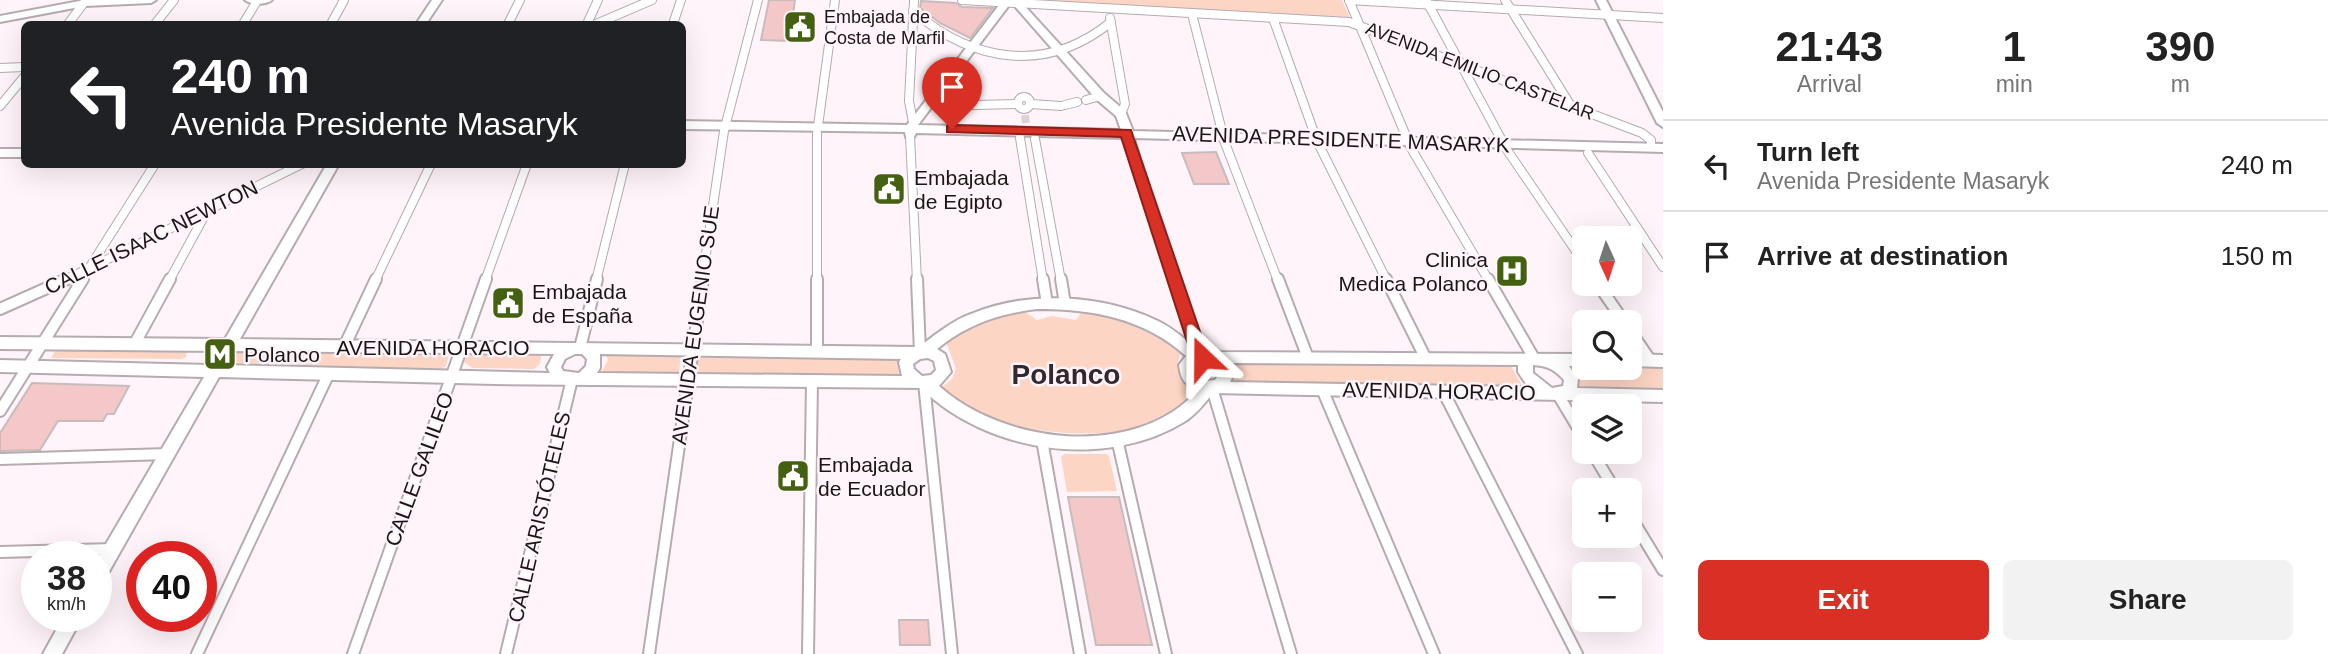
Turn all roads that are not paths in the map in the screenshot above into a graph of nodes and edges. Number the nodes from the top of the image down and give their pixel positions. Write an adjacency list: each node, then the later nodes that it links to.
1 (71, 0): 24 (street)
2 (151, 0): 19 (street)
3 (174, 0): 31 (street)
4 (258, 0): 32 (street)
5 (344, 0): 33 (street)
6 (437, 0): 34 (street)
7 (520, 0): 35 (street)
8 (598, 0): 36 (street)
9 (652, 0): 37 (street)
10 (681, 0): 38 (street)
11 (758, 0): 55 (street, AVENIDA EUGENIO SUE)
12 (835, 0): 57 (street)
13 (914, 0): 23 (street)
14 (962, 0): 18 (street, AVENIDA EMILIO CASTELAR)
15 (1349, 0): 20 (street); 40 (street)
16 (1505, 0): 22 (street)
17 (1601, 0): 26 (street)
18 (1013, 1): 21 (street, AVENIDA EMILIO CASTELAR); 41 (street); 42 (street)
19 (86, 2): 29 (street); 30 (street)
20 (1427, 2): 22 (street); 43 (street)
21 (1109, 8): 25 (street, AVENIDA EMILIO CASTELAR); 39 (street)
22 (1511, 10): 26 (street); 50 (street)
23 (913, 11): 41 (street); 56 (street)
24 (0, 13)
25 (1192, 14): 27 (street, AVENIDA EMILIO CASTELAR); 60 (street)
26 (1609, 15): 28 (street); 53 (street)
27 (1273, 18): 40 (street, AVENIDA EMILIO CASTELAR); 61 (street)
28 (1663, 18)
29 (0, 19)
30 (70, 21)
31 (157, 21)
32 (245, 21)
33 (333, 21)
34 (423, 21)
35 (510, 21)
36 (588, 21)
37 (603, 21)
38 (674, 21)
39 (1111, 22): 42 (street); 51 (street)
40 (1359, 24): 43 (street, AVENIDA EMILIO CASTELAR); 62 (street)
41 (973, 47): 42 (street); 56 (street)
42 (1059, 50): 47 (street)
43 (1459, 62): 50 (street, AVENIDA EMILIO CASTELAR); 65 (street)
44 (21, 67): 45 (street)
45 (0, 68)
46 (21, 81): 49 (street)
47 (1100, 96): 51 (street); 52 (street)
48 (959, 100): 52 (street)
49 (0, 106)
50 (1570, 106): 66 (street, AVENIDA EMILIO CASTELAR)
51 (1121, 114): 59 (street)
52 (1026, 120): 56 (street, AVENIDA PRESIDENTE MASARYK); 59 (street, AVENIDA PRESIDENTE MASARYK); 81 (street); 82 (street)
53 (1663, 123)
54 (686, 125): 55 (street, AVENIDA PRESIDENTE MASARYK)
55 (725, 127): 57 (street, AVENIDA PRESIDENTE MASARYK); 58 (street, AVENIDA PRESIDENTE MASARYK); 93 (street, AVENIDA EUGENIO SUE)
56 (911, 129): 57 (street, AVENIDA PRESIDENTE MASARYK); 95 (street)
57 (817, 130): 94 (street)
58 (686, 132)
59 (1129, 137): 60 (street, AVENIDA PRESIDENTE MASARYK); 96 (street)
60 (1224, 139): 61 (street, AVENIDA PRESIDENTE MASARYK); 97 (street)
61 (1318, 141): 62 (street, AVENIDA PRESIDENTE MASARYK); 98 (street)
62 (1410, 144): 65 (street, AVENIDA PRESIDENTE MASARYK); 99 (street)
63 (21, 146): 64 (street)
64 (0, 147)
65 (1505, 147): 66 (street, AVENIDA PRESIDENTE MASARYK); 69 (street, AVENIDA PRESIDENTE MASARYK); 78 (street)
66 (1657, 147)
67 (0, 153): 68 (street)
68 (21, 153)
69 (1588, 153): 70 (street, AVENIDA PRESIDENTE MASARYK); 79 (street)
70 (1663, 155)
71 (153, 168): 80 (street)
72 (294, 168): 77 (street, CALLE ISAAC NEWTON)
73 (331, 168): 89 (street)
74 (429, 168): 90 (street)
75 (526, 168): 91 (street, CALLE GALILEO)
76 (624, 168): 92 (street)
77 (207, 211): 80 (street, CALLE ISAAC NEWTON); 87 (street)
78 (1572, 245)
79 (1663, 267)
80 (90, 269): 83 (street, CALLE ISAAC NEWTON); 85 (street)
81 (1046, 304): 82 (street); 95 (street)
82 (1065, 304): 96 (street)
83 (0, 309)
84 (0, 343): 85 (street, AVENIDA HORACIO)
85 (43, 344): 87 (street, AVENIDA HORACIO); 103 (street)
86 (1642, 344): 101 (street)
87 (134, 345): 88 (street, AVENIDA HORACIO)
88 (187, 346): 89 (street, AVENIDA HORACIO); 104 (street)
89 (229, 346): 90 (street, AVENIDA HORACIO); 105 (street)
90 (344, 346): 91 (street, AVENIDA HORACIO)
91 (463, 347): 92 (street, AVENIDA HORACIO); 107 (street, CALLE GALILEO)
92 (580, 348): 93 (street, AVENIDA HORACIO); 108 (street); 108 (street)
93 (692, 350): 94 (street, AVENIDA HORACIO); 109 (street, AVENIDA EUGENIO SUE)
94 (817, 351): 95 (street, AVENIDA HORACIO)
95 (920, 352): 111 (street); 111 (street)
96 (1200, 357): 97 (street, AVENIDA HORACIO); 112 (street); 112 (street)
97 (1308, 358): 98 (street, AVENIDA HORACIO)
98 (1426, 359): 99 (street, AVENIDA HORACIO)
99 (1536, 360): 100 (street, AVENIDA HORACIO); 115 (street); 115 (street)
100 (1572, 360)
101 (1657, 361)
102 (0, 366): 103 (street, AVENIDA HORACIO)
103 (28, 367): 104 (street, AVENIDA HORACIO); 117 (street)
104 (178, 369): 105 (street, AVENIDA HORACIO)
105 (216, 369): 106 (street, AVENIDA HORACIO); 121 (street)
106 (329, 373): 107 (street, AVENIDA HORACIO); 129 (street)
107 (451, 378): 108 (street, AVENIDA HORACIO); 130 (street, CALLE GALILEO)
108 (572, 379): 109 (street, AVENIDA HORACIO); 131 (street, CALLE ARISTÓTELES)
109 (687, 380): 110 (street, AVENIDA HORACIO); 132 (street, AVENIDA EUGENIO SUE)
110 (812, 381): 111 (street, AVENIDA HORACIO); 133 (street)
111 (923, 383): 119 (street); 134 (street)
112 (1212, 388): 113 (street, AVENIDA HORACIO); 120 (street); 137 (street)
113 (1322, 389): 114 (street, AVENIDA HORACIO); 138 (street)
114 (1443, 391): 115 (street, AVENIDA HORACIO); 139 (street)
115 (1557, 393): 116 (street, AVENIDA HORACIO); 118 (street)
116 (1663, 396)
117 (0, 411)
118 (1572, 418)
119 (1042, 439): 120 (street); 135 (street)
120 (1117, 439): 136 (street)
121 (167, 454): 122 (street); 124 (street)
122 (0, 459)
123 (1642, 535): 126 (street)
124 (113, 550): 125 (street)
125 (0, 552)
126 (1663, 570)
127 (65, 632): 128 (street)
128 (52, 654)
129 (197, 654)
130 (353, 654)
131 (506, 654)
132 (649, 654)
133 (808, 654)
134 (952, 654)
135 (1080, 654)
136 (1166, 654)
137 (1291, 654)
138 (1434, 654)
139 (1577, 654)

